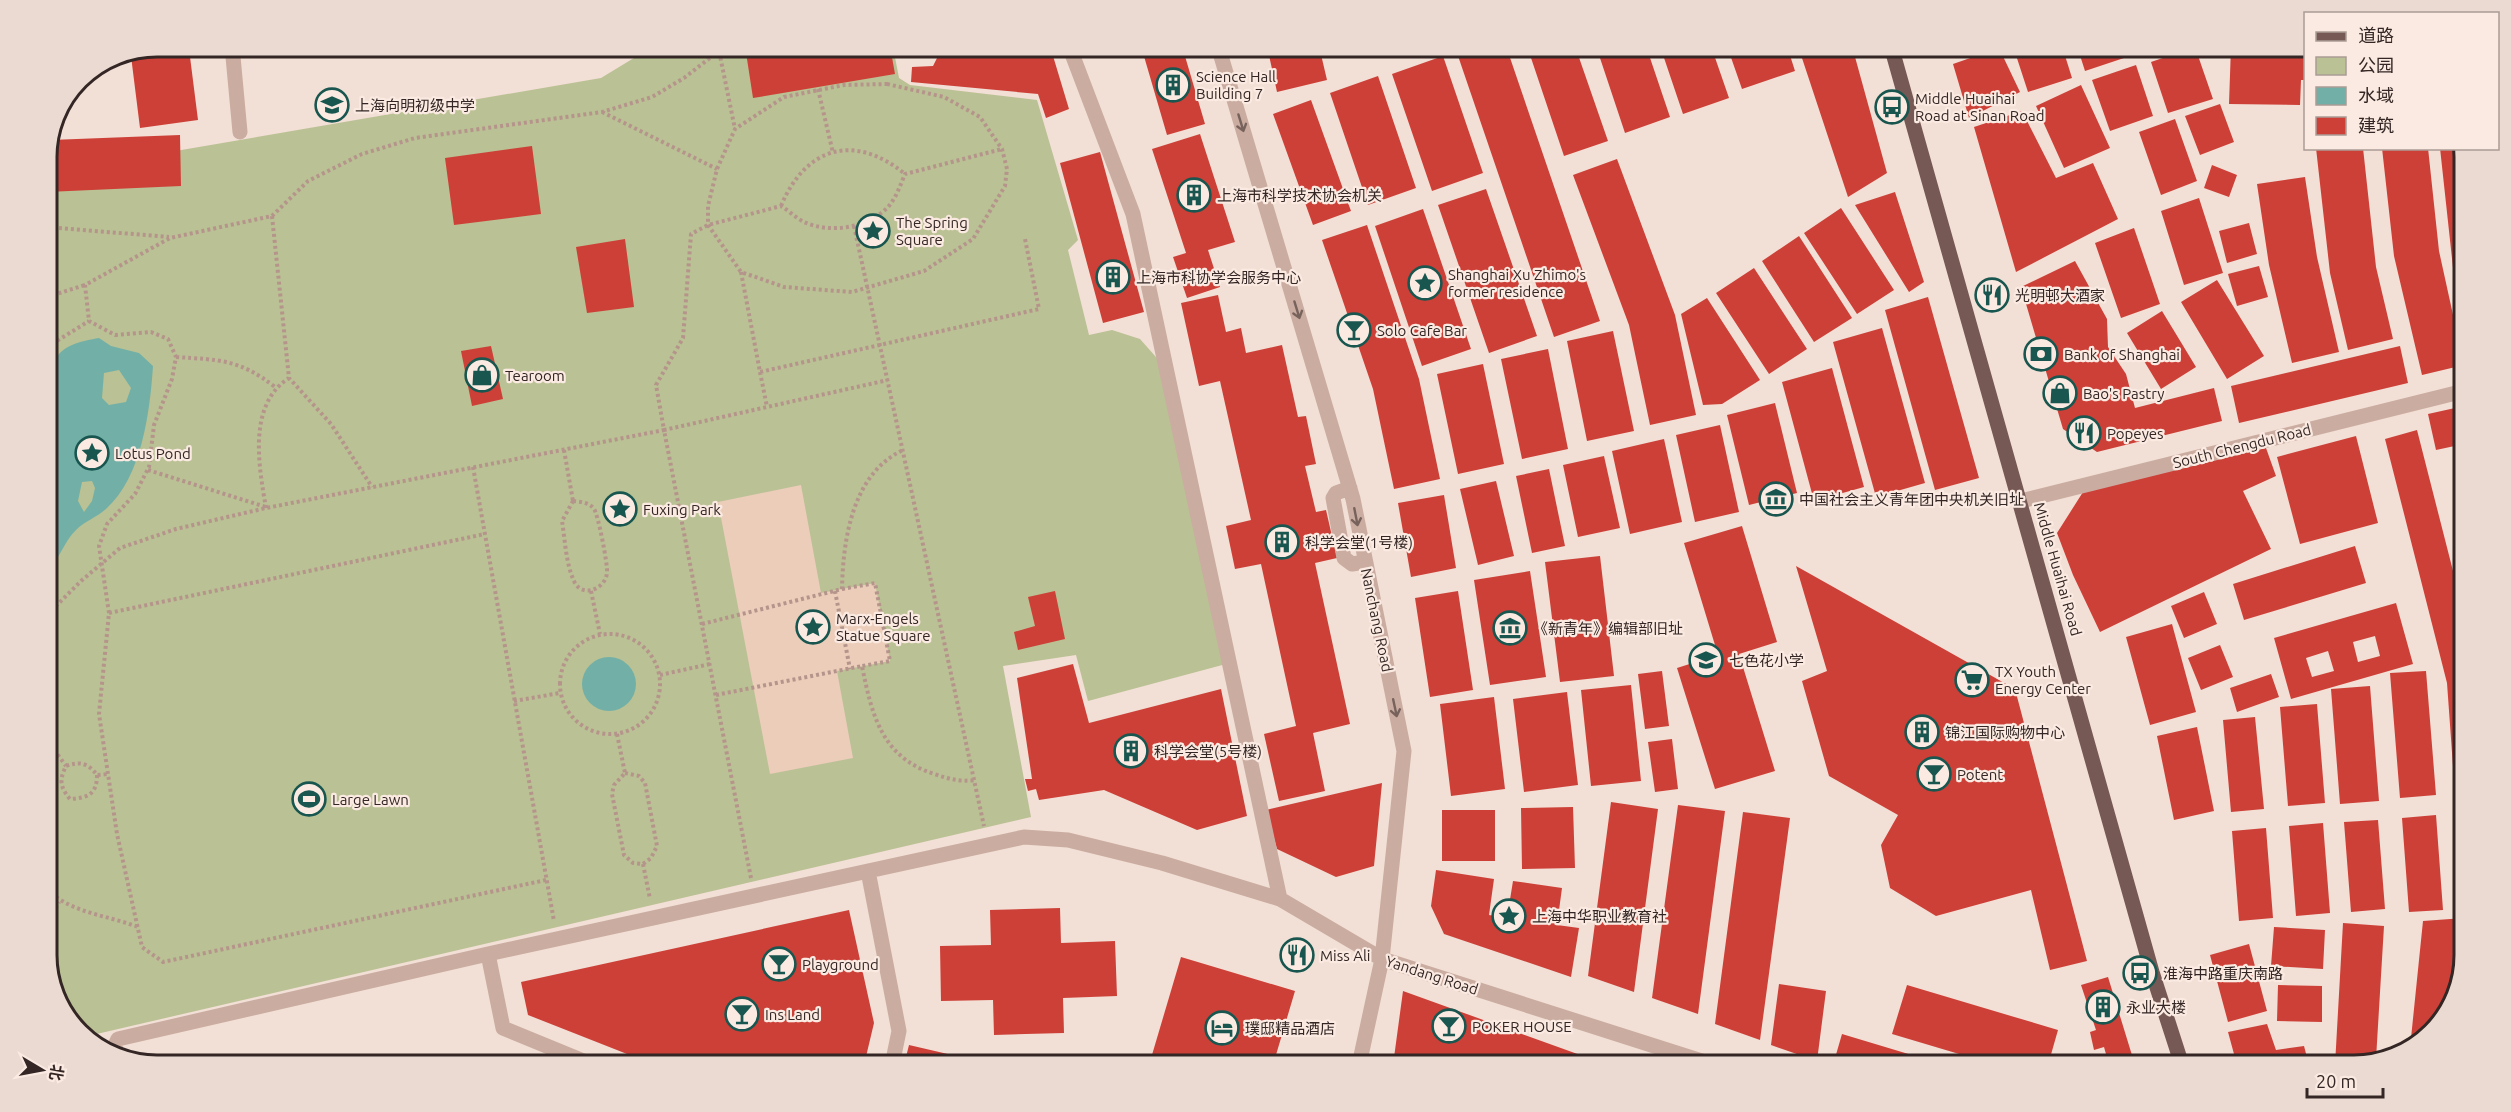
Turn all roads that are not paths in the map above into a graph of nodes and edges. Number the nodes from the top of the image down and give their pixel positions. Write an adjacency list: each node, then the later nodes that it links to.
1 (233, 57): 5 (street)
2 (1073, 57): 9 (street)
3 (1221, 57): 11 (street, Nanchang Road, one-way to 11)
4 (1894, 57): 7 (main road, Middle Huaihai Road)
5 (240, 132)
6 (2454, 393): 7 (street, South Chengdu Road)
7 (2021, 501): 17 (main road, Middle Huaihai Road)
8 (868, 871): 9 (street, Yandang Road); 10 (street, Yandang Road); 14 (street)
9 (1280, 900): 11 (street, Yandang Road)
10 (488, 954): 12 (street, Yandang Road); 13 (street)
11 (1382, 959): 15 (street, Nanchang Road); 16 (street, Yandang Road)
12 (115, 1045)
13 (569, 1055)
14 (894, 1055)
15 (1361, 1055)
16 (1683, 1055)
17 (2179, 1055)

